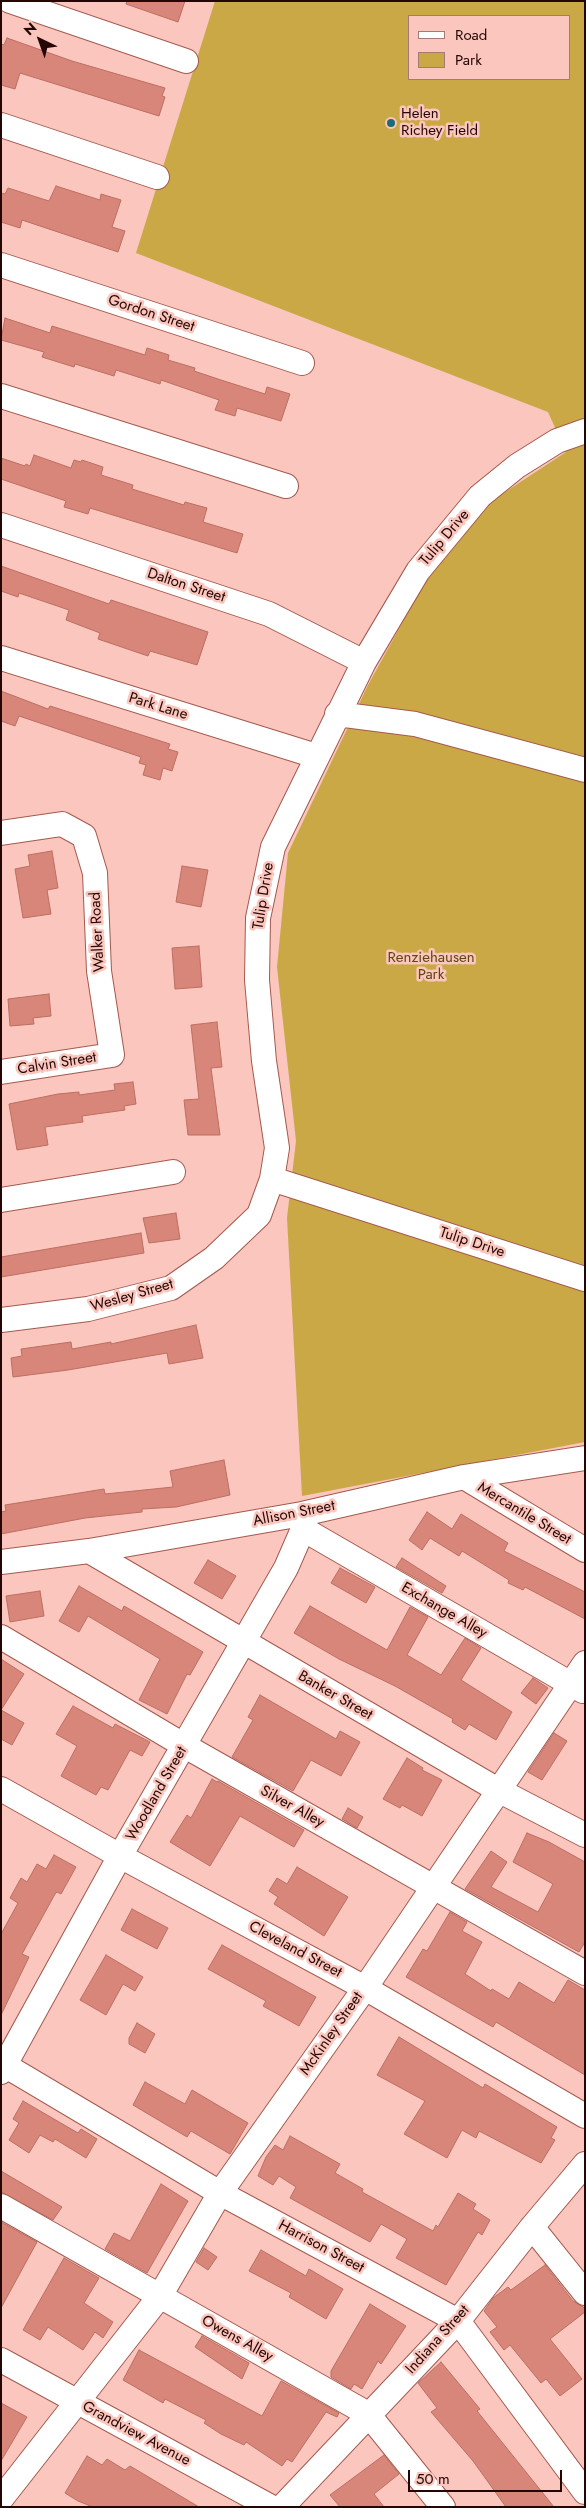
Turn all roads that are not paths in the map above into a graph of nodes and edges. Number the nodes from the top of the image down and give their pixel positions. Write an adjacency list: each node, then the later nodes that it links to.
1 (10, 1): 2 (street)
2 (186, 61)
3 (1, 125): 4 (street)
4 (157, 177)
5 (1, 265): 6 (street, Gordon Street)
6 (302, 363)
7 (1, 396): 9 (street)
8 (585, 431): 12 (street, Tulip Drive)
9 (286, 486)
10 (1, 525): 12 (street, Dalton Street)
11 (1, 658): 14 (street, Park Lane)
12 (364, 662): 13 (street, Tulip Drive)
13 (337, 714): 14 (street, Tulip Drive); 15 (street)
14 (316, 756): 20 (street, Tulip Drive)
15 (585, 770)
16 (1, 833): 17 (street, Walker Road)
17 (112, 1055): 18 (street, Calvin Street)
18 (1, 1072)
19 (173, 1172): 21 (street)
20 (272, 1179): 22 (street, Tulip Drive); 23 (street, Wesley Street)
21 (1, 1200)
22 (585, 1279)
23 (1, 1320)
24 (585, 1458): 25 (street, Allison Street)
25 (464, 1477): 26 (street, Allison Street); 27 (street, Mercantile Street)
26 (303, 1522): 28 (street, Allison Street); 31 (street, Woodland Street); 33 (street, Exchange Alley)
27 (585, 1550)
28 (89, 1551): 29 (street, Allison Street); 31 (street, Banker Street)
29 (1, 1562)
30 (1, 1637): 34 (street, Silver Alley)
31 (244, 1644): 34 (street, Woodland Street); 36 (street, Banker Street)
32 (585, 1663): 33 (street, McKinley Street)
33 (578, 1688): 36 (street, McKinley Street)
34 (185, 1746): 38 (street, Woodland Street); 39 (street, Silver Alley)
35 (1, 1789): 38 (street, Cleveland Street)
36 (498, 1790): 37 (street, Banker Street); 39 (street, McKinley Street)
37 (585, 1836)
38 (120, 1856): 41 (street, Cleveland Street); 42 (street, Woodland Street)
39 (433, 1887): 40 (street, Silver Alley); 41 (street, McKinley Street)
40 (585, 1973)
41 (365, 1988): 43 (street, Cleveland Street); 45 (street, McKinley Street)
42 (2, 2066): 45 (street, Harrison Street)
43 (585, 2116)
44 (585, 2164): 47 (street, Indiana Street)
45 (220, 2194): 49 (street, McKinley Street); 50 (street, Harrison Street)
46 (1, 2206): 49 (street, Owens Alley)
47 (532, 2227): 48 (street); 50 (street, Indiana Street)
48 (585, 2293)
49 (160, 2296): 52 (street, McKinley Street); 53 (street, Owens Alley)
50 (458, 2321): 53 (street, Indiana Street); 54 (street, Harrison Street)
51 (1, 2360): 52 (street, Grandview Avenue)
52 (76, 2402): 55 (street, McKinley Street); 56 (street, Grandview Avenue)
53 (368, 2414): 57 (street, Indiana Street); 58 (street, Owens Alley)
54 (585, 2492)
55 (3, 2495)
56 (271, 2507)
57 (282, 2507)
58 (443, 2507)

